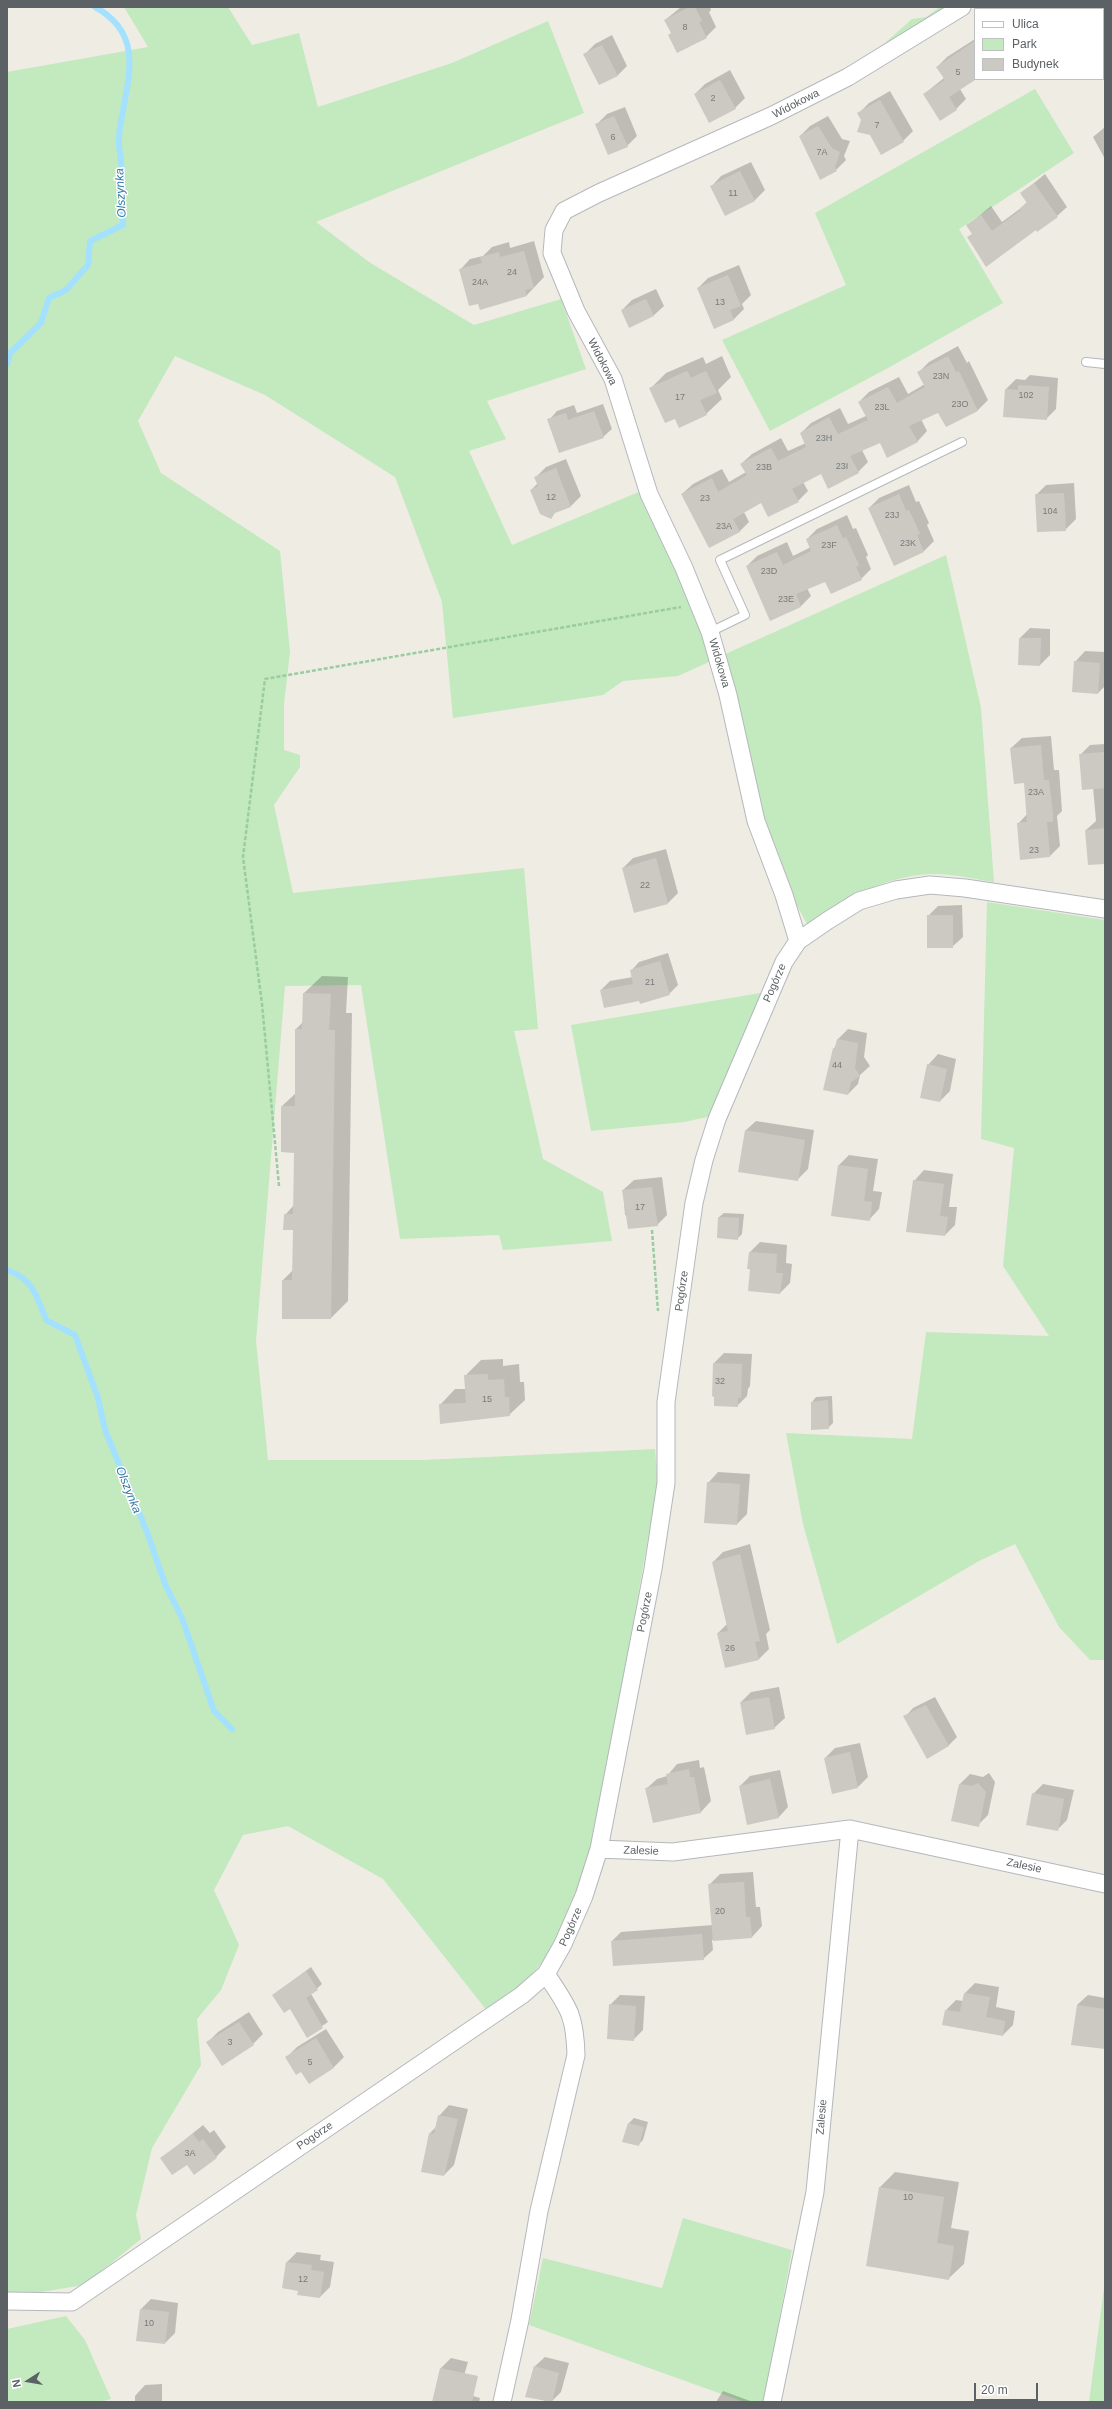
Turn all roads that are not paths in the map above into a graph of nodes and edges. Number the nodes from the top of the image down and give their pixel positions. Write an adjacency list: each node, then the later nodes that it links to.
1 (962, 7): 5 (street, Widokowa)
2 (1086, 362): 3 (lane)
3 (1105, 364)
4 (962, 442): 5 (lane)
5 (710, 632): 7 (street, Widokowa)
6 (1105, 909): 7 (street, Pogórze)
7 (798, 941): 9 (street, Pogórze)
8 (850, 1829): 9 (street, Zalesie); 10 (street, Zalesie); 14 (street, Zalesie)
9 (599, 1849): 11 (street, Pogórze)
10 (1105, 1884)
11 (546, 1974): 12 (street, Pogórze); 13 (street)
12 (7, 2301)
13 (502, 2402)
14 (772, 2402)

